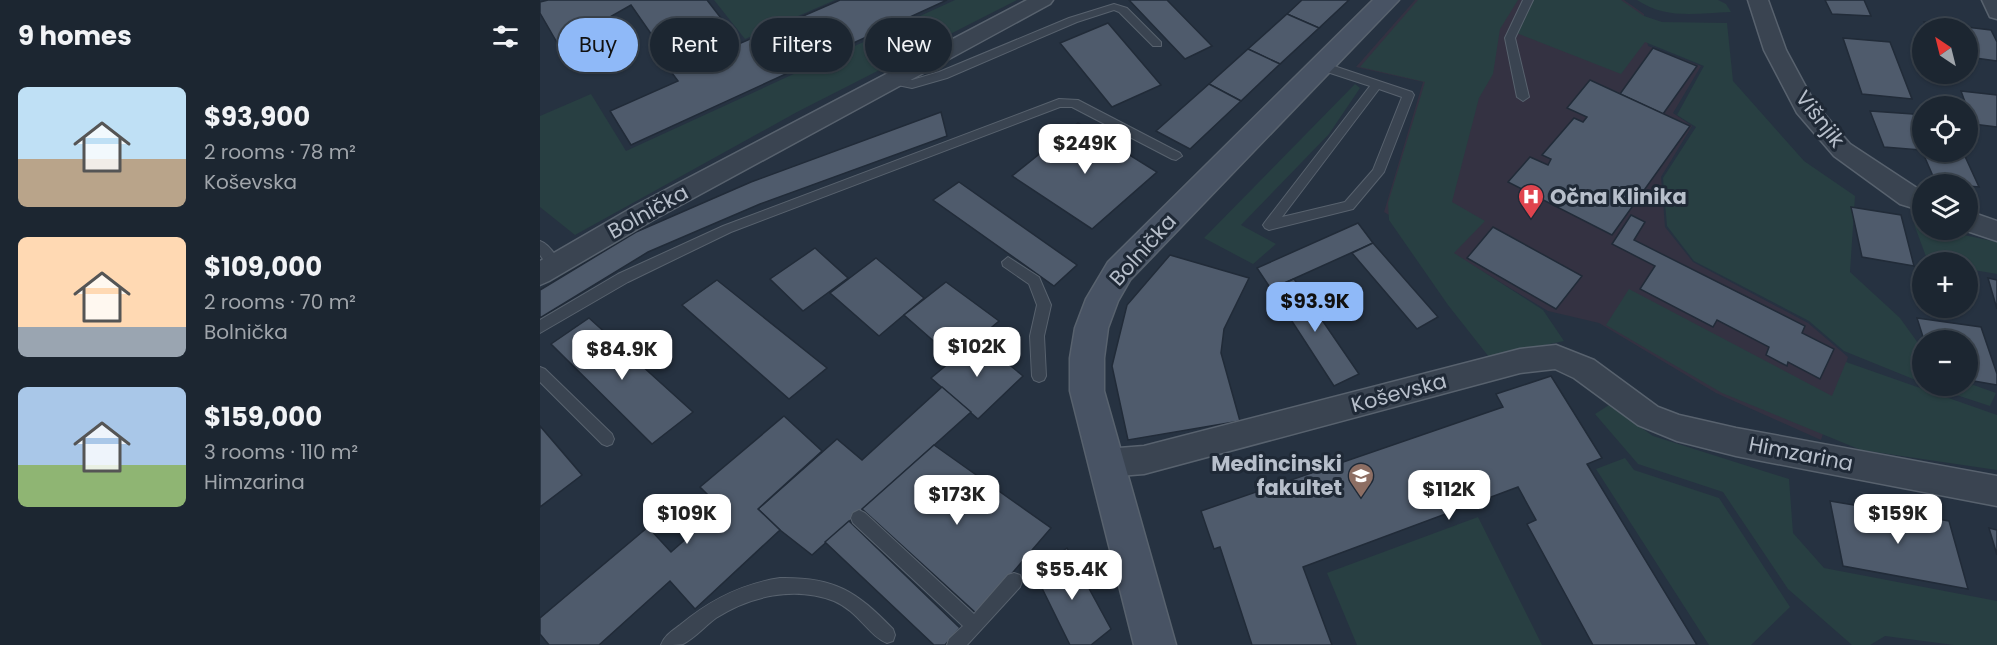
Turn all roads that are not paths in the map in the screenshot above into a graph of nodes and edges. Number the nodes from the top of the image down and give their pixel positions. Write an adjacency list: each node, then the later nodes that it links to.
1 (1043, 0): 9 (street, Bolnička)
2 (1387, 0): 8 (street, Bolnička)
3 (1528, 0): 11 (lane)
4 (1758, 0): 13 (street, Višnjik)
5 (1992, 0): 6 (street)
6 (1997, 12)
7 (1157, 44): 9 (lane)
8 (1322, 66): 10 (lane); 24 (street, Bolnička)
9 (892, 80): 18 (street, Bolnička)
10 (1377, 86): 10 (lane)
11 (1523, 97)
12 (1176, 156): 19 (lane)
13 (1912, 197)
14 (1978, 224): 15 (street)
15 (1997, 231)
16 (540, 246): 18 (lane)
17 (1008, 262): 21 (lane)
18 (548, 270)
19 (540, 327)
20 (540, 373): 23 (lane)
21 (1039, 376)
22 (1677, 428): 24 (street, Koševska); 25 (street, Himzarina)
23 (607, 439)
24 (1106, 463): 32 (street, Bolnička)
25 (1997, 491)
26 (860, 518): 28 (lane)
27 (1014, 581): 28 (lane)
28 (975, 626): 31 (lane)
29 (887, 635): 30 (lane)
30 (669, 645)
31 (955, 645)
32 (1155, 645)

